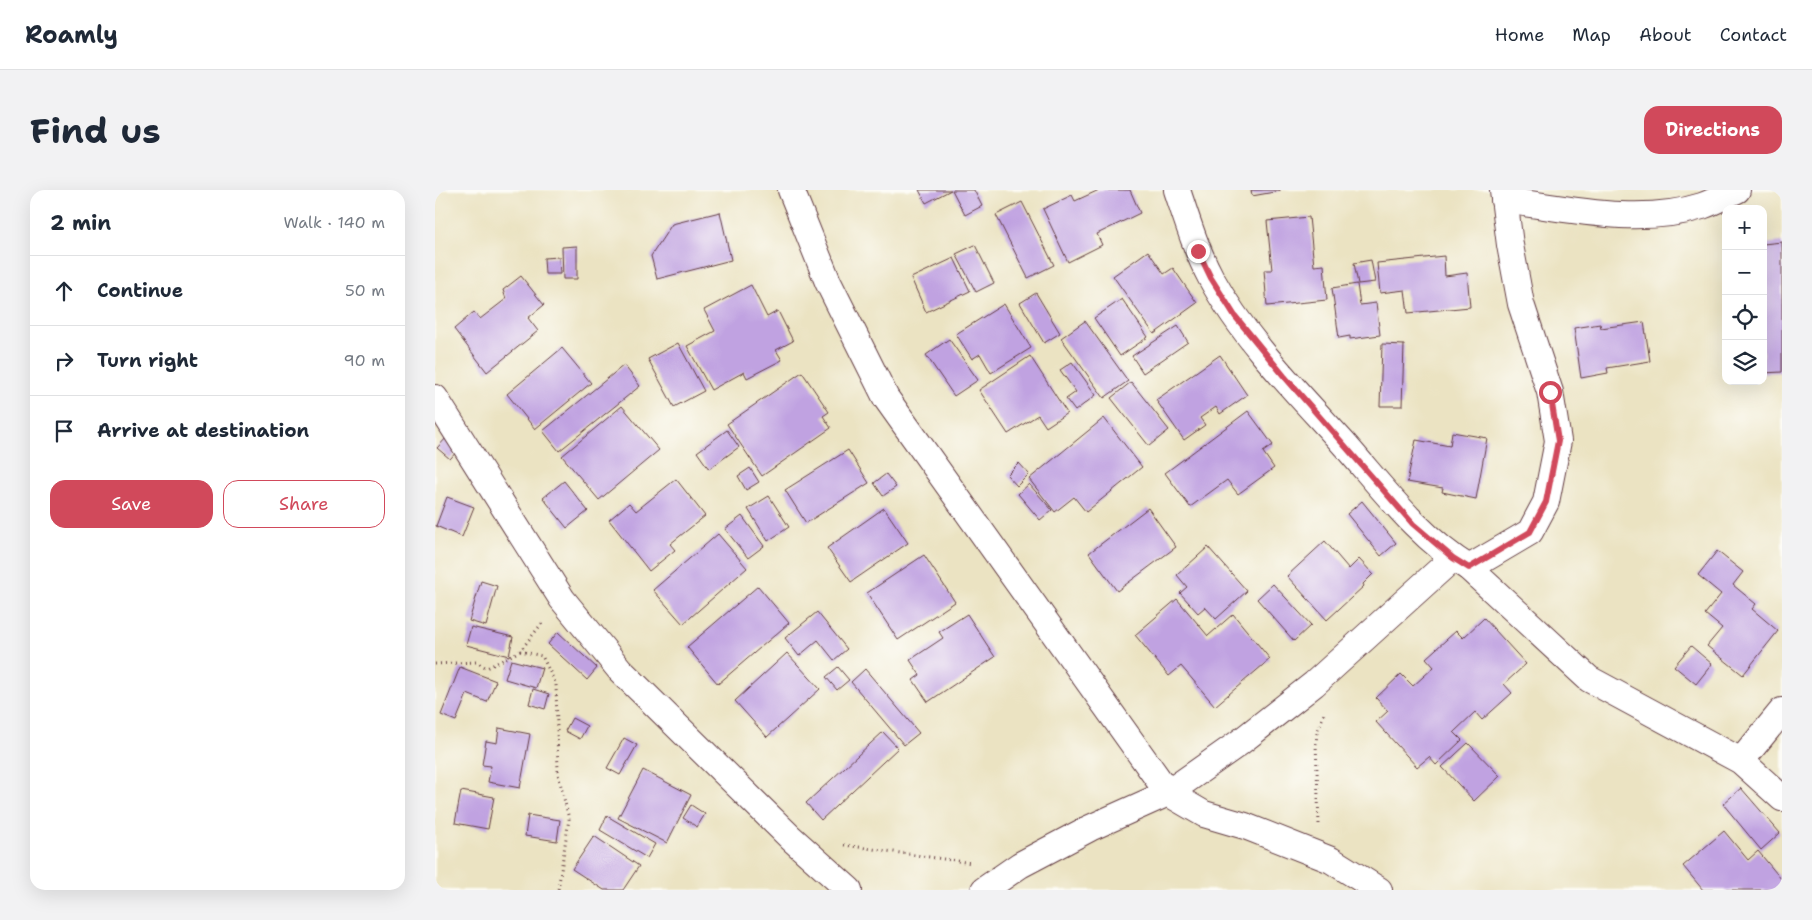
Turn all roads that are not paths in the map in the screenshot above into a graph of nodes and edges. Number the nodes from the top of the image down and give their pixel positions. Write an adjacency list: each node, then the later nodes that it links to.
1 (791, 190): 9 (street)
2 (1177, 190): 6 (street)
3 (1737, 190): 4 (street)
4 (1504, 195): 6 (street)
5 (435, 398): 11 (street)
6 (1461, 563): 8 (street); 9 (street)
7 (1782, 712): 8 (street)
8 (1741, 761): 10 (street)
9 (1167, 793): 12 (street); 13 (street)
10 (1782, 798)
11 (849, 890)
12 (984, 890)
13 (1379, 890)

